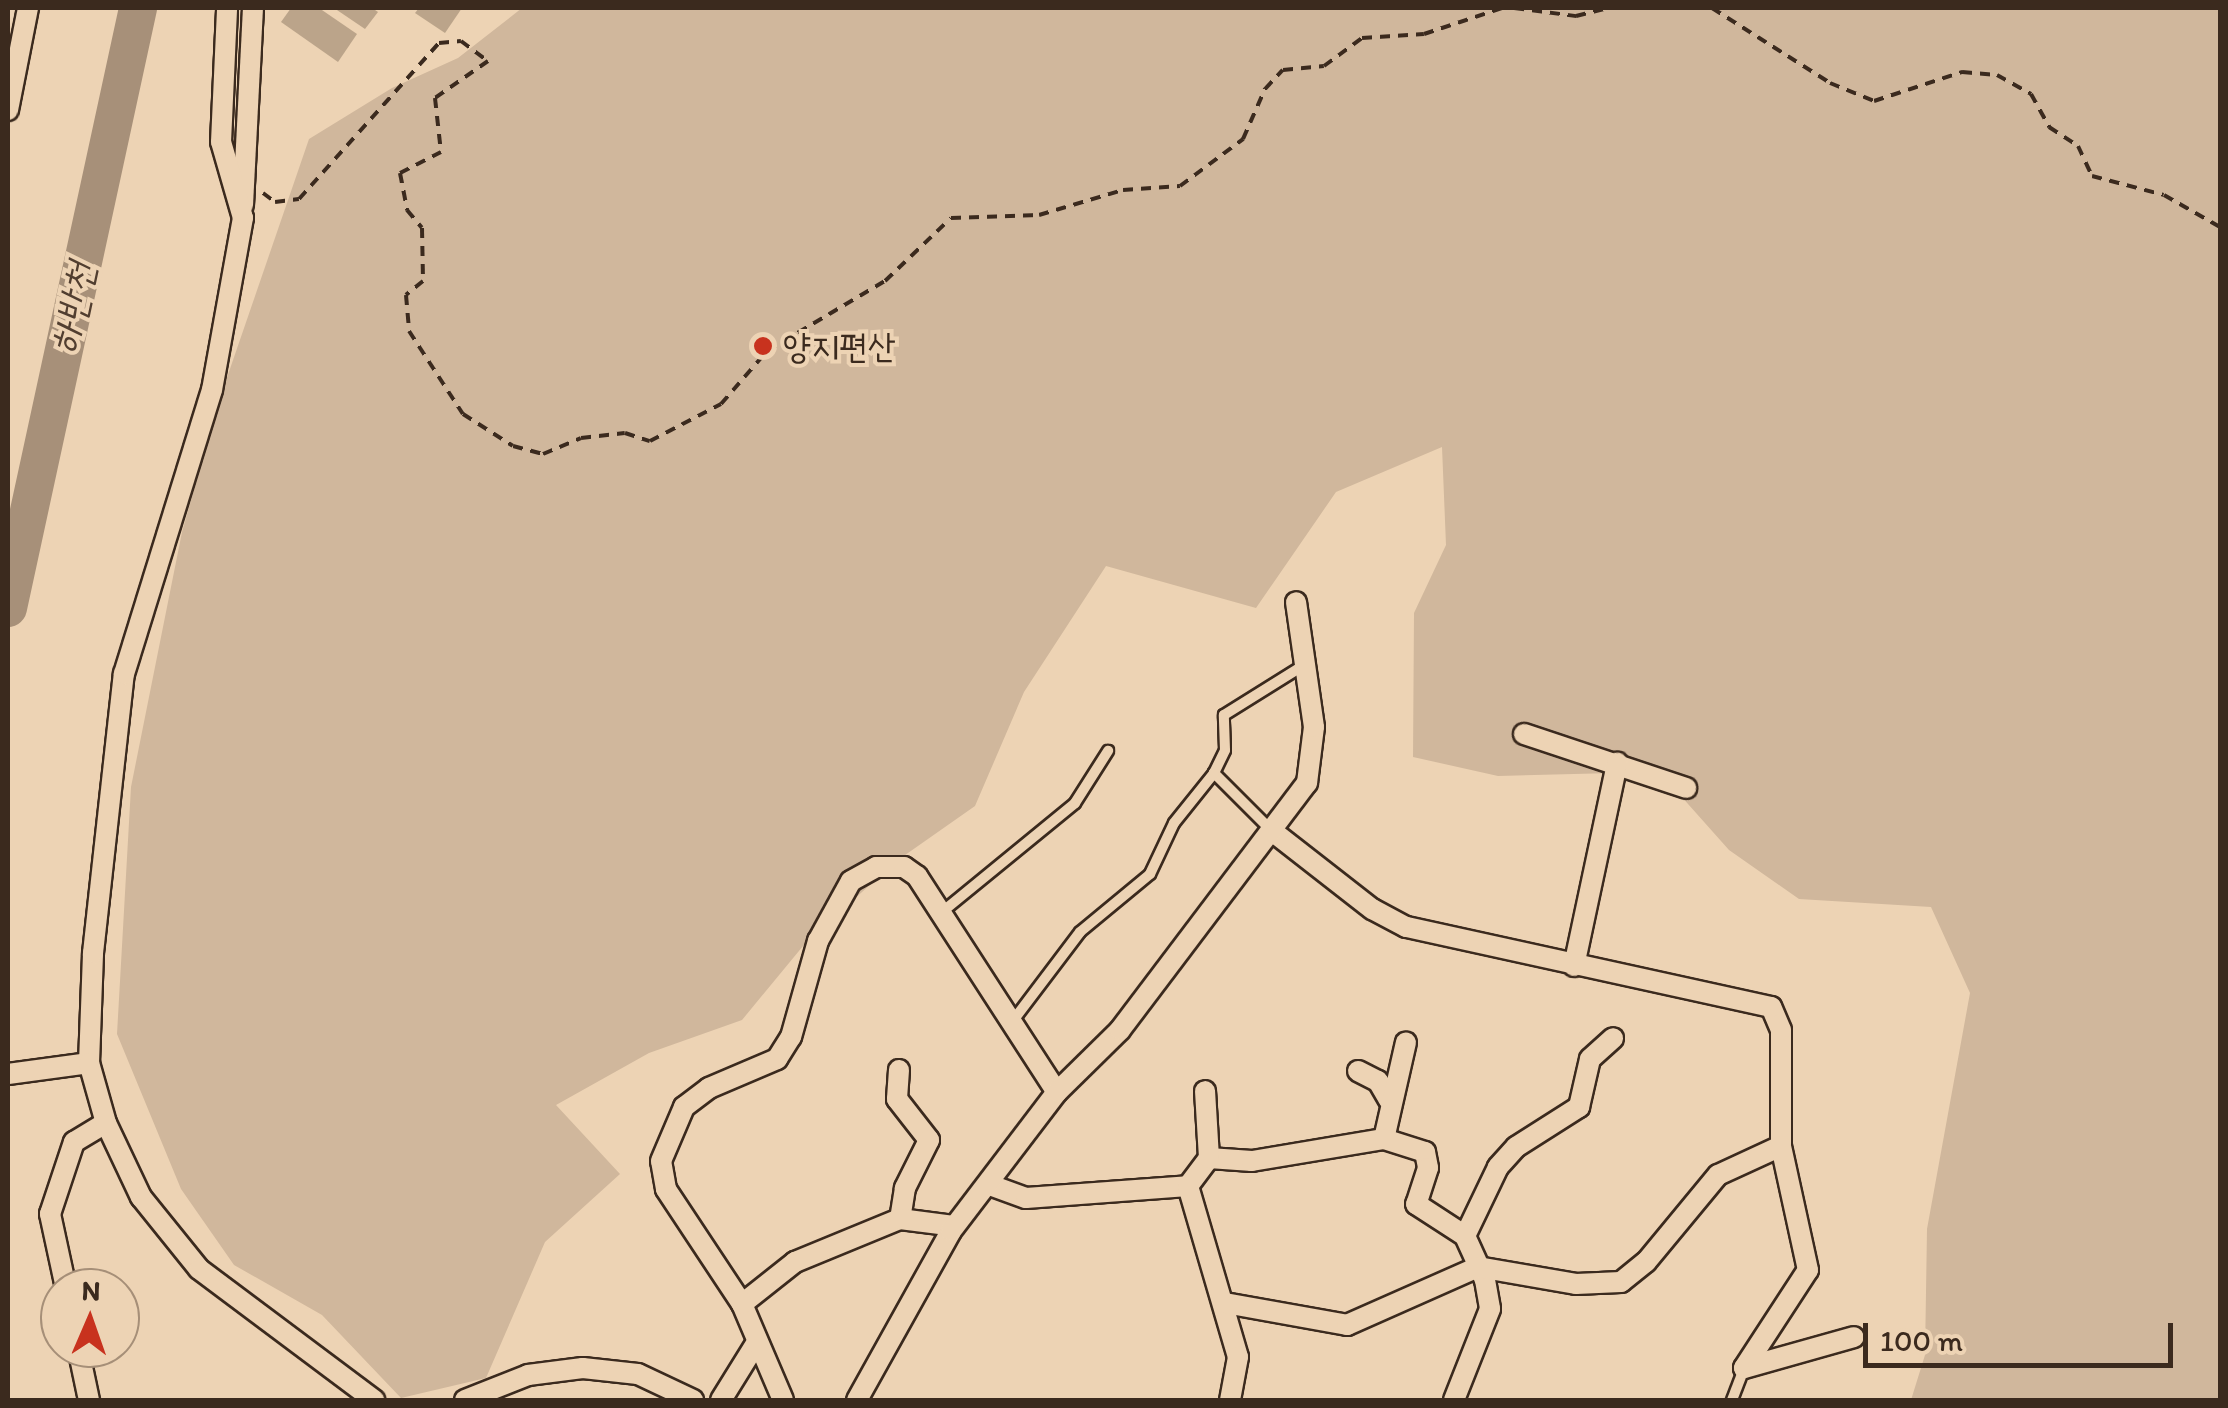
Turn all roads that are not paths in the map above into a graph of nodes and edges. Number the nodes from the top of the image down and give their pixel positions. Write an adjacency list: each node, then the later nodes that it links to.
1 (28, 8): 4 (street)
2 (227, 8): 5 (street)
3 (252, 8): 5 (street)
4 (8, 110)
5 (242, 218): 19 (street)
6 (1296, 602): 7 (street)
7 (1304, 665): 11 (lane); 13 (street)
8 (1524, 734): 10 (street)
9 (1108, 752): 14 (lane)
10 (1617, 763): 12 (street); 15 (street)
11 (1214, 773): 13 (lane); 16 (lane)
12 (1686, 788)
13 (1271, 830): 15 (street); 24 (street)
14 (942, 912): 16 (street); 38 (street)
15 (1574, 966): 28 (street)
16 (1011, 1023): 24 (street)
17 (1613, 1038): 34 (street)
18 (1406, 1042): 25 (street)
19 (78, 1064): 22 (street); 26 (street)
20 (899, 1070): 32 (street)
21 (1358, 1072): 25 (street)
22 (8, 1074)
23 (1205, 1091): 29 (street)
24 (1058, 1092): 30 (street)
25 (1390, 1100): 27 (street)
26 (106, 1122): 35 (street); 44 (street)
27 (1384, 1139): 29 (street); 34 (street)
28 (1780, 1146): 36 (street); 42 (street)
29 (1209, 1158): 31 (street)
30 (990, 1185): 31 (street); 33 (street)
31 (1188, 1186): 37 (street)
32 (900, 1220): 33 (street); 38 (street)
33 (954, 1226): 49 (street)
34 (1465, 1236): 36 (street)
35 (62, 1268)
36 (1478, 1268): 37 (street); 51 (street)
37 (1225, 1302): 50 (street)
38 (742, 1304): 40 (street)
39 (1854, 1337): 42 (street)
40 (757, 1342): 47 (street); 48 (street)
41 (82, 1368): 43 (street)
42 (1744, 1368): 52 (lane)
43 (89, 1400)
44 (374, 1400)
45 (464, 1400): 46 (street)
46 (692, 1400)
47 (721, 1400)
48 (783, 1400)
49 (857, 1400)
50 (1230, 1400)
51 (1454, 1400)
52 (1732, 1400)

